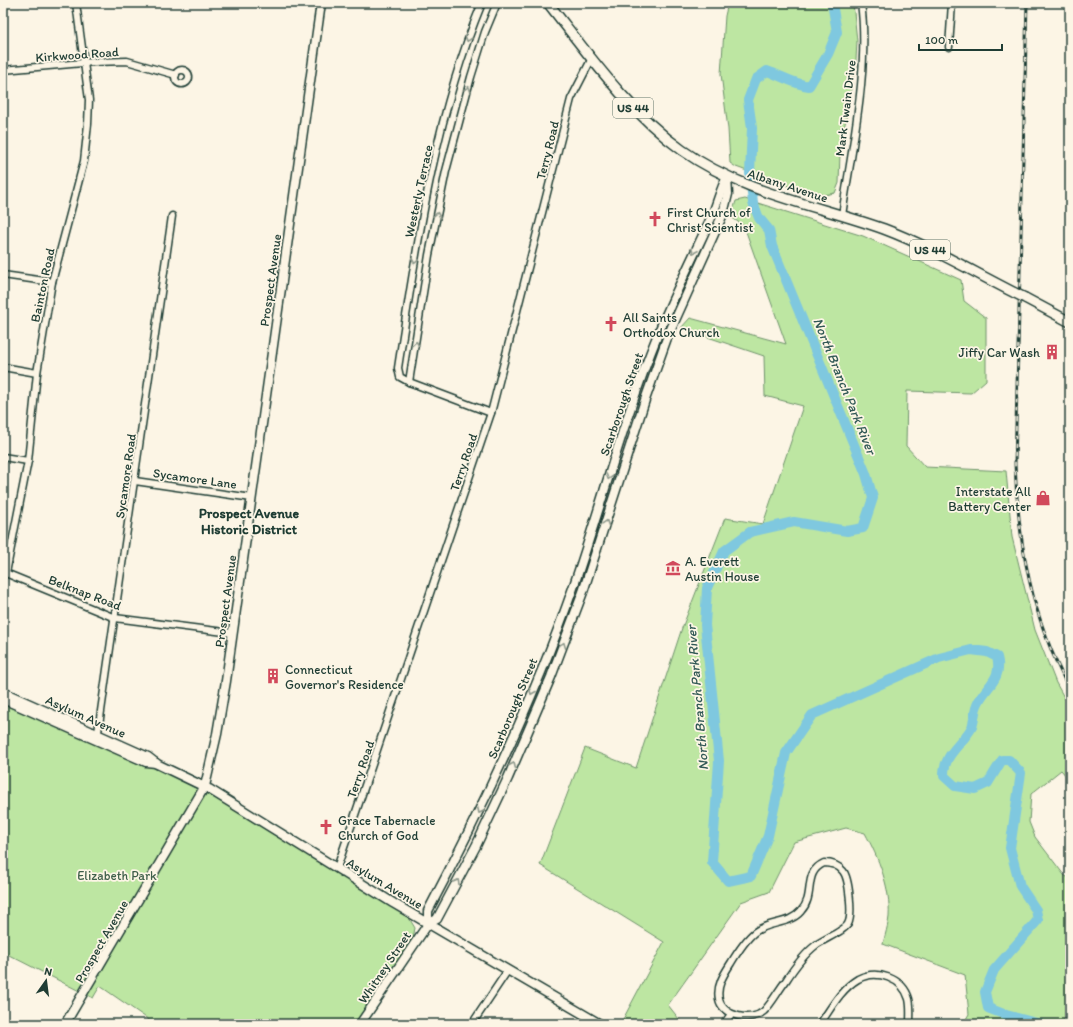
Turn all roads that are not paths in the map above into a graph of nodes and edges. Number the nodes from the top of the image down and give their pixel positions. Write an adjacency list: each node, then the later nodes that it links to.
1 (76, 3): 10 (street, Bainton Road)
2 (321, 3): 32 (main road, Prospect Avenue)
3 (482, 3): 23 (street, Westerly Terrace, one-way to 23)
4 (497, 3): 23 (street, Westerly Terrace, one-way to 4)
5 (548, 3): 9 (highway, Albany Avenue / US 44)
6 (861, 3): 15 (street, Mark Twain Drive)
7 (952, 3): 8 (street)
8 (949, 47)
9 (592, 58): 13 (highway, Albany Avenue / US 44); 26 (street, Terry Road)
10 (83, 64): 11 (street, Kirkwood Road); 12 (street, Kirkwood Road); 17 (street, Bainton Road)
11 (3, 70)
12 (176, 75)
13 (727, 177): 15 (highway, Albany Avenue / US 44); 19 (main road, Scarborough Street, one-way to 19); 20 (main road, Scarborough Street)
14 (172, 216): 29 (street, Sycamore Road)
15 (842, 216): 18 (highway, Albany Avenue / US 44, bridge)
16 (3, 275): 17 (street)
17 (52, 282): 22 (street, Bainton Road)
18 (1070, 322)
19 (657, 334): 20 (main road); 24 (main road, Scarborough Street)
20 (667, 338): 25 (main road, Scarborough Street)
21 (3, 367): 22 (street)
22 (37, 372): 28 (street, Bainton Road)
23 (409, 382): 26 (street)
24 (635, 395): 25 (main road); 30 (main road, Scarborough Street, one-way to 30)
25 (644, 400): 31 (main road, Scarborough Street)
26 (491, 413): 48 (street, Terry Road)
27 (3, 457): 28 (street)
28 (28, 461): 33 (street, Bainton Road)
29 (136, 481): 32 (street, Sycamore Lane); 36 (street, Sycamore Road)
30 (604, 493): 31 (main road); 34 (main road, Scarborough Street)
31 (615, 497): 35 (main road, Scarborough Street, one-way to 31)
32 (252, 498): 37 (main road, Prospect Avenue)
33 (4, 572): 36 (street, Belknap Road)
34 (573, 589): 35 (main road); 38 (main road, Scarborough Street)
35 (583, 592): 39 (main road, Scarborough Street, one-way to 35)
36 (115, 618): 37 (street, Belknap Road); 42 (street, Sycamore Road)
37 (232, 633): 45 (main road, Prospect Avenue)
38 (540, 673): 39 (main road); 43 (main road, Scarborough Street, one-way to 43)
39 (551, 677): 44 (main road, Scarborough Street, one-way to 39)
40 (3, 692): 42 (main road, Asylum Avenue)
41 (3, 699): 42 (main road, Asylum Avenue)
42 (98, 737): 45 (main road, Asylum Avenue)
43 (498, 773): 44 (main road); 46 (main road, Scarborough Street, one-way to 46)
44 (508, 778): 47 (main road, Scarborough Street)
45 (205, 786): 48 (main road, Asylum Avenue); 53 (main road, Prospect Avenue)
46 (465, 841): 47 (main road); 49 (main road, Scarborough Street)
47 (476, 846): 49 (main road, Scarborough Street, one-way to 47)
48 (337, 868): 49 (main road, Asylum Avenue)
49 (428, 924): 50 (main road, Asylum Avenue); 54 (main road, Whitney Street)
50 (508, 970): 52 (main road, Asylum Avenue); 55 (street)
51 (731, 1014): 51 (street); 57 (street)
52 (587, 1021): 56 (main road, Asylum Avenue)
53 (65, 1024)
54 (360, 1024)
55 (472, 1024)
56 (600, 1024)
57 (724, 1024)
58 (820, 1024): 59 (street)
59 (910, 1024)

